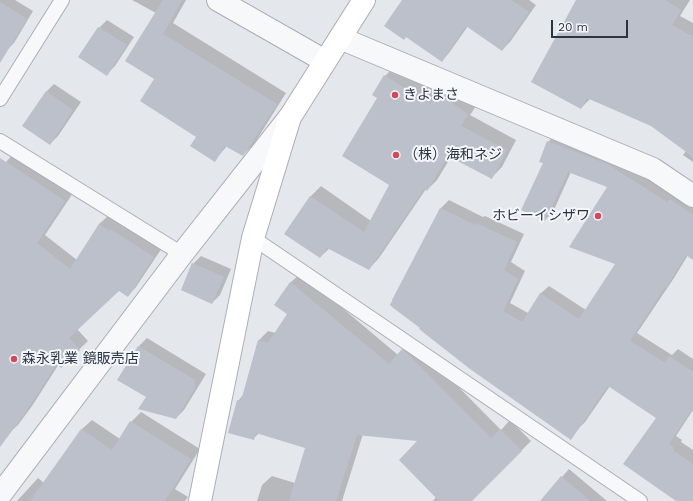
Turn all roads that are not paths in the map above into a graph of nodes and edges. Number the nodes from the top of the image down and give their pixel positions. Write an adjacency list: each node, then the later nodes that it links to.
1 (62, 0): 6 (lane)
2 (218, 0): 5 (street)
3 (364, 0): 4 (street)
4 (340, 38): 5 (street); 9 (street)
5 (325, 61): 7 (street)
6 (0, 99)
7 (290, 117): 10 (street); 11 (street)
8 (0, 141): 11 (lane)
9 (693, 196)
10 (253, 238): 13 (street); 14 (lane)
11 (182, 254): 12 (street)
12 (2, 489)
13 (200, 501)
14 (640, 501)

